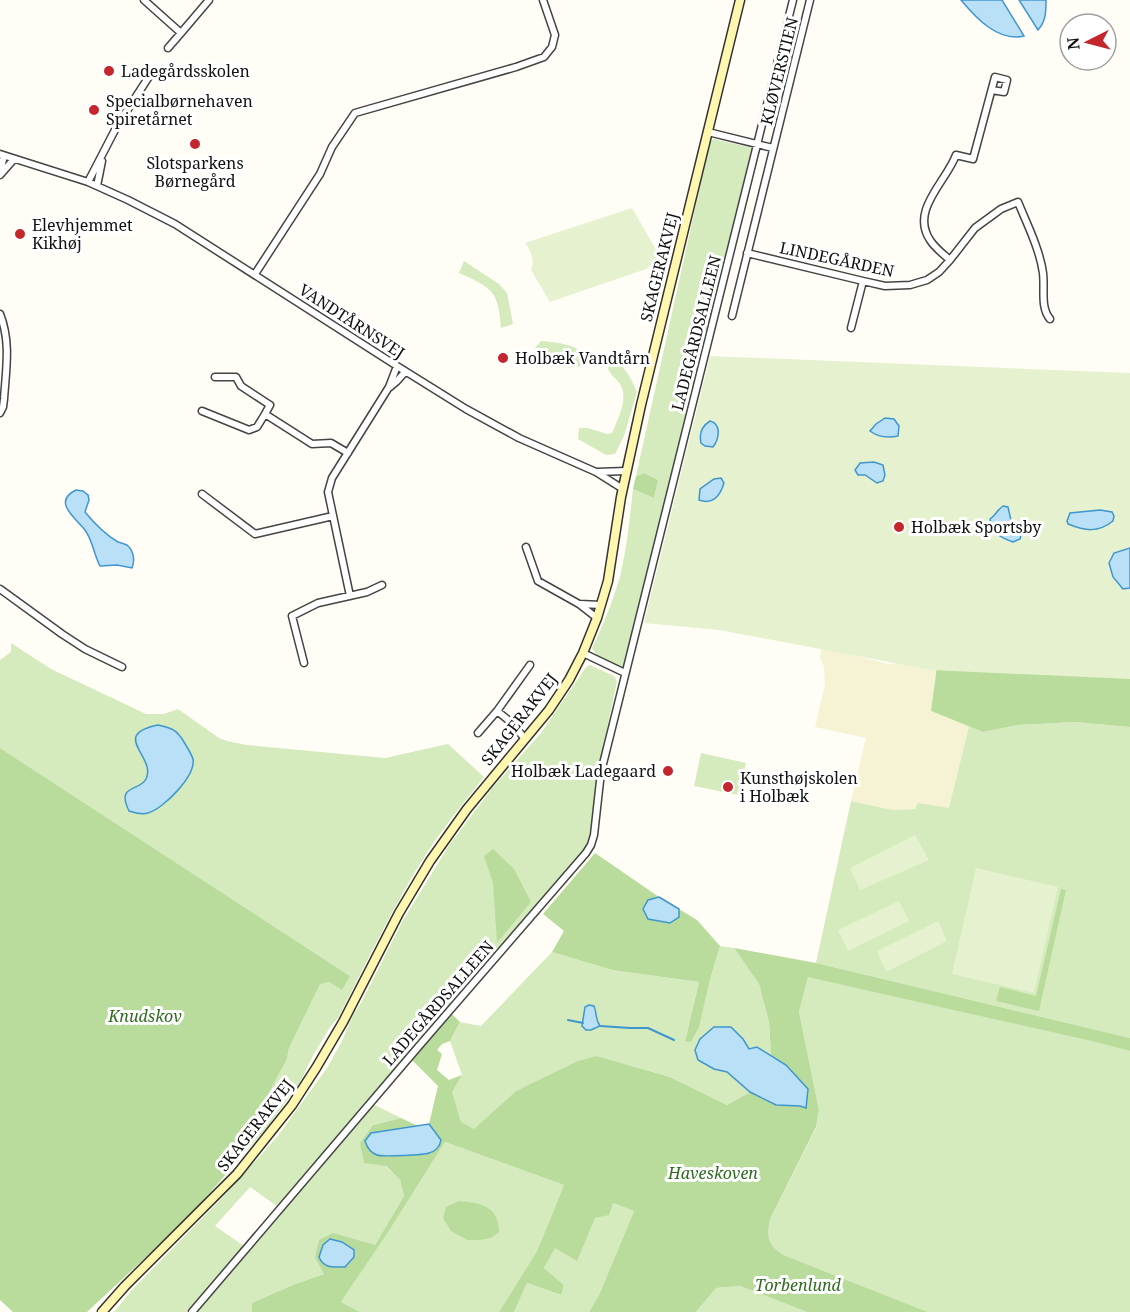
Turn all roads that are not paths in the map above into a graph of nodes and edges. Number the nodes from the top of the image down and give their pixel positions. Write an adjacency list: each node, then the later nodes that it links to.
1 (144, 0): 7 (street)
2 (209, 0): 7 (street)
3 (543, 0): 22 (street)
4 (740, 0): 11 (street, SKAGERAKVEJ)
5 (793, 0): 12 (street, LADEGÅRDSALLEEN)
6 (810, 0): 13 (street, KLØVERSTIEN)
7 (181, 33): 8 (street)
8 (168, 48)
9 (150, 75): 14 (street)
10 (992, 90): 21 (street)
11 (708, 132): 12 (street, KLØVERSTIEN); 36 (street, SKAGERAKVEJ)
12 (756, 144): 13 (street, KLØVERSTIEN); 52 (street, LADEGÅRDSALLEEN)
13 (773, 148): 20 (street, KLØVERSTIEN)
14 (103, 154): 18 (street); 19 (street)
15 (2, 155): 16 (street, VANDTÅRNSVEJ); 17 (street)
16 (14, 159): 17 (street); 18 (street, VANDTÅRNSVEJ)
17 (0, 173)
18 (88, 182): 19 (street, VANDTÅRNSVEJ)
19 (97, 186): 22 (street, VANDTÅRNSVEJ)
20 (747, 253): 23 (street, LINDEGÅRDEN); 25 (street, KLØVERSTIEN)
21 (950, 260): 23 (street, LINDEGÅRDEN); 26 (street, LINDEGÅRDEN)
22 (255, 274): 28 (street, VANDTÅRNSVEJ)
23 (863, 281): 27 (street)
24 (0, 314): 33 (street)
25 (732, 316)
26 (1050, 319)
27 (851, 328)
28 (397, 366): 29 (street, VANDTÅRNSVEJ); 31 (street)
29 (405, 372): 31 (street); 37 (street, VANDTÅRNSVEJ)
30 (215, 377): 34 (street)
31 (389, 387): 35 (street)
32 (202, 411): 34 (street)
33 (0, 413)
34 (265, 414): 35 (street)
35 (348, 453): 40 (street)
36 (626, 471): 37 (street, VANDTÅRNSVEJ); 38 (street, SKAGERAKVEJ)
37 (596, 472): 38 (street, VANDTÅRNSVEJ)
38 (623, 489): 46 (street, SKAGERAKVEJ)
39 (202, 494): 40 (street)
40 (333, 516): 44 (street)
41 (526, 547): 45 (street)
42 (382, 585): 44 (street)
43 (0, 590): 51 (street)
44 (350, 596): 49 (street)
45 (579, 604): 46 (street); 47 (street)
46 (601, 605): 47 (street, SKAGERAKVEJ)
47 (597, 618): 48 (street, SKAGERAKVEJ)
48 (584, 653): 52 (street); 55 (street, SKAGERAKVEJ)
49 (304, 663)
50 (530, 665): 53 (street)
51 (122, 668)
52 (625, 673): 57 (street, LADEGÅRDSALLEEN)
53 (497, 711): 54 (street); 55 (street)
54 (478, 733)
55 (528, 735): 56 (street, SKAGERAKVEJ)
56 (102, 1312)
57 (192, 1312)

